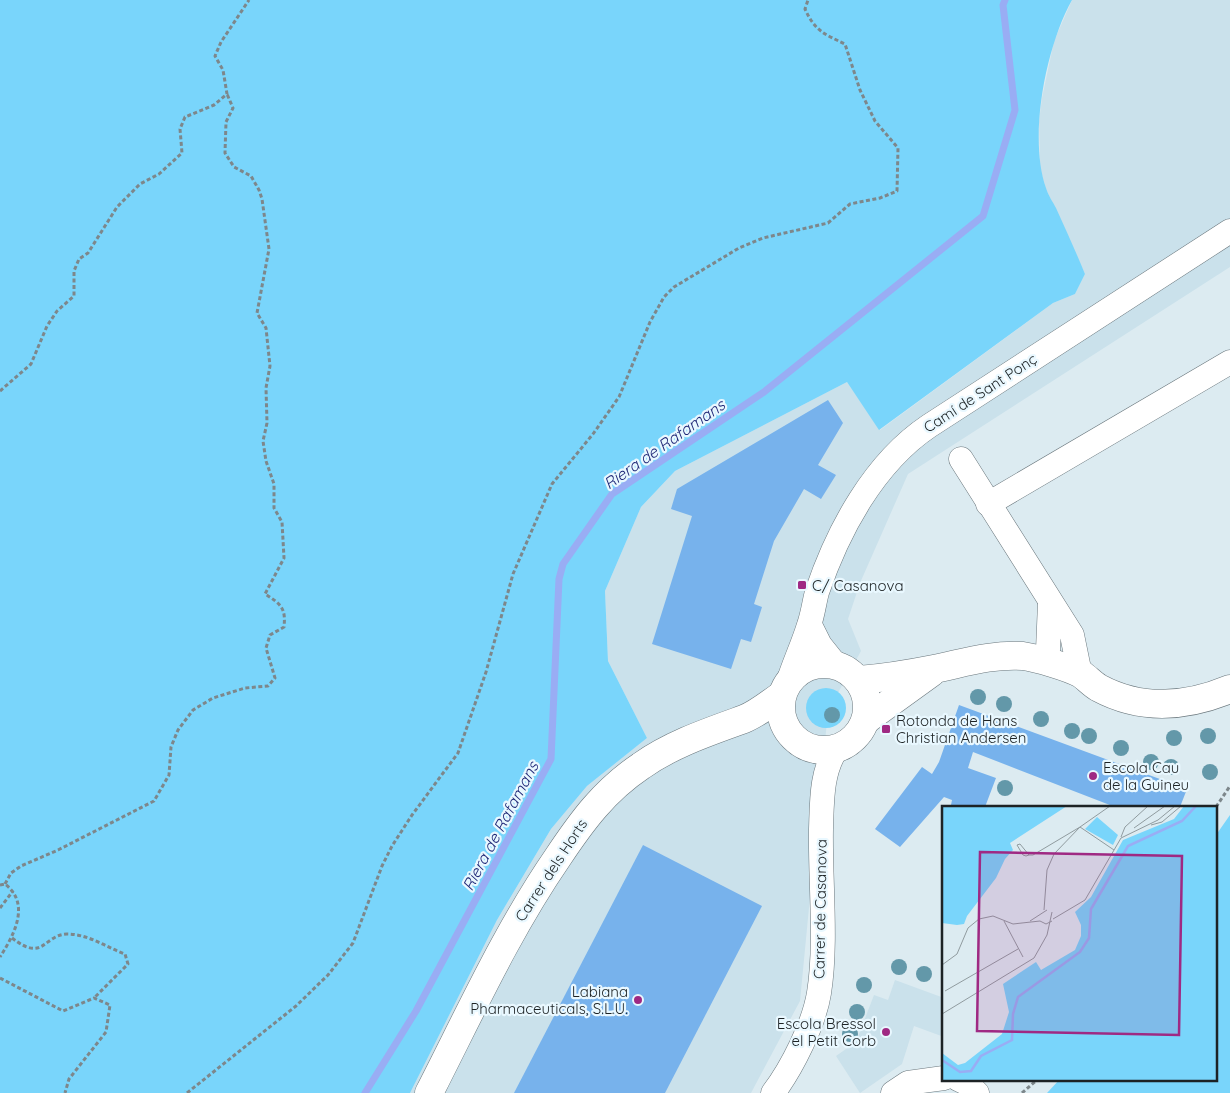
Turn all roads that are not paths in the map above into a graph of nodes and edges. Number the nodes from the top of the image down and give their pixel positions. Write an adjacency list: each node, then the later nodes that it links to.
1 (1230, 231): 6 (street, Camí de Sant Ponç)
2 (1230, 362): 4 (street)
3 (960, 459): 4 (street)
4 (988, 504): 5 (street)
5 (1050, 603): 7 (street); 10 (street)
6 (810, 625): 8 (street); 12 (street)
7 (1040, 659): 9 (street); 10 (street)
8 (836, 665): 11 (street); 12 (street)
9 (936, 669): 11 (street); 15 (street)
10 (1080, 674): 13 (street)
11 (859, 680): 15 (street)
12 (785, 689): 14 (street, Carrer dels Horts); 16 (street)
13 (1230, 689)
14 (745, 718): 16 (street); 20 (street, Carrer dels Horts)
15 (866, 720): 17 (street)
16 (789, 733): 17 (street)
17 (837, 748): 21 (street, Carrer de Casanova)
18 (938, 1078): 22 (street); 23 (street)
19 (960, 1080): 24 (street)
20 (429, 1093)
21 (773, 1093)
22 (893, 1093)
23 (953, 1093)
24 (977, 1093)

